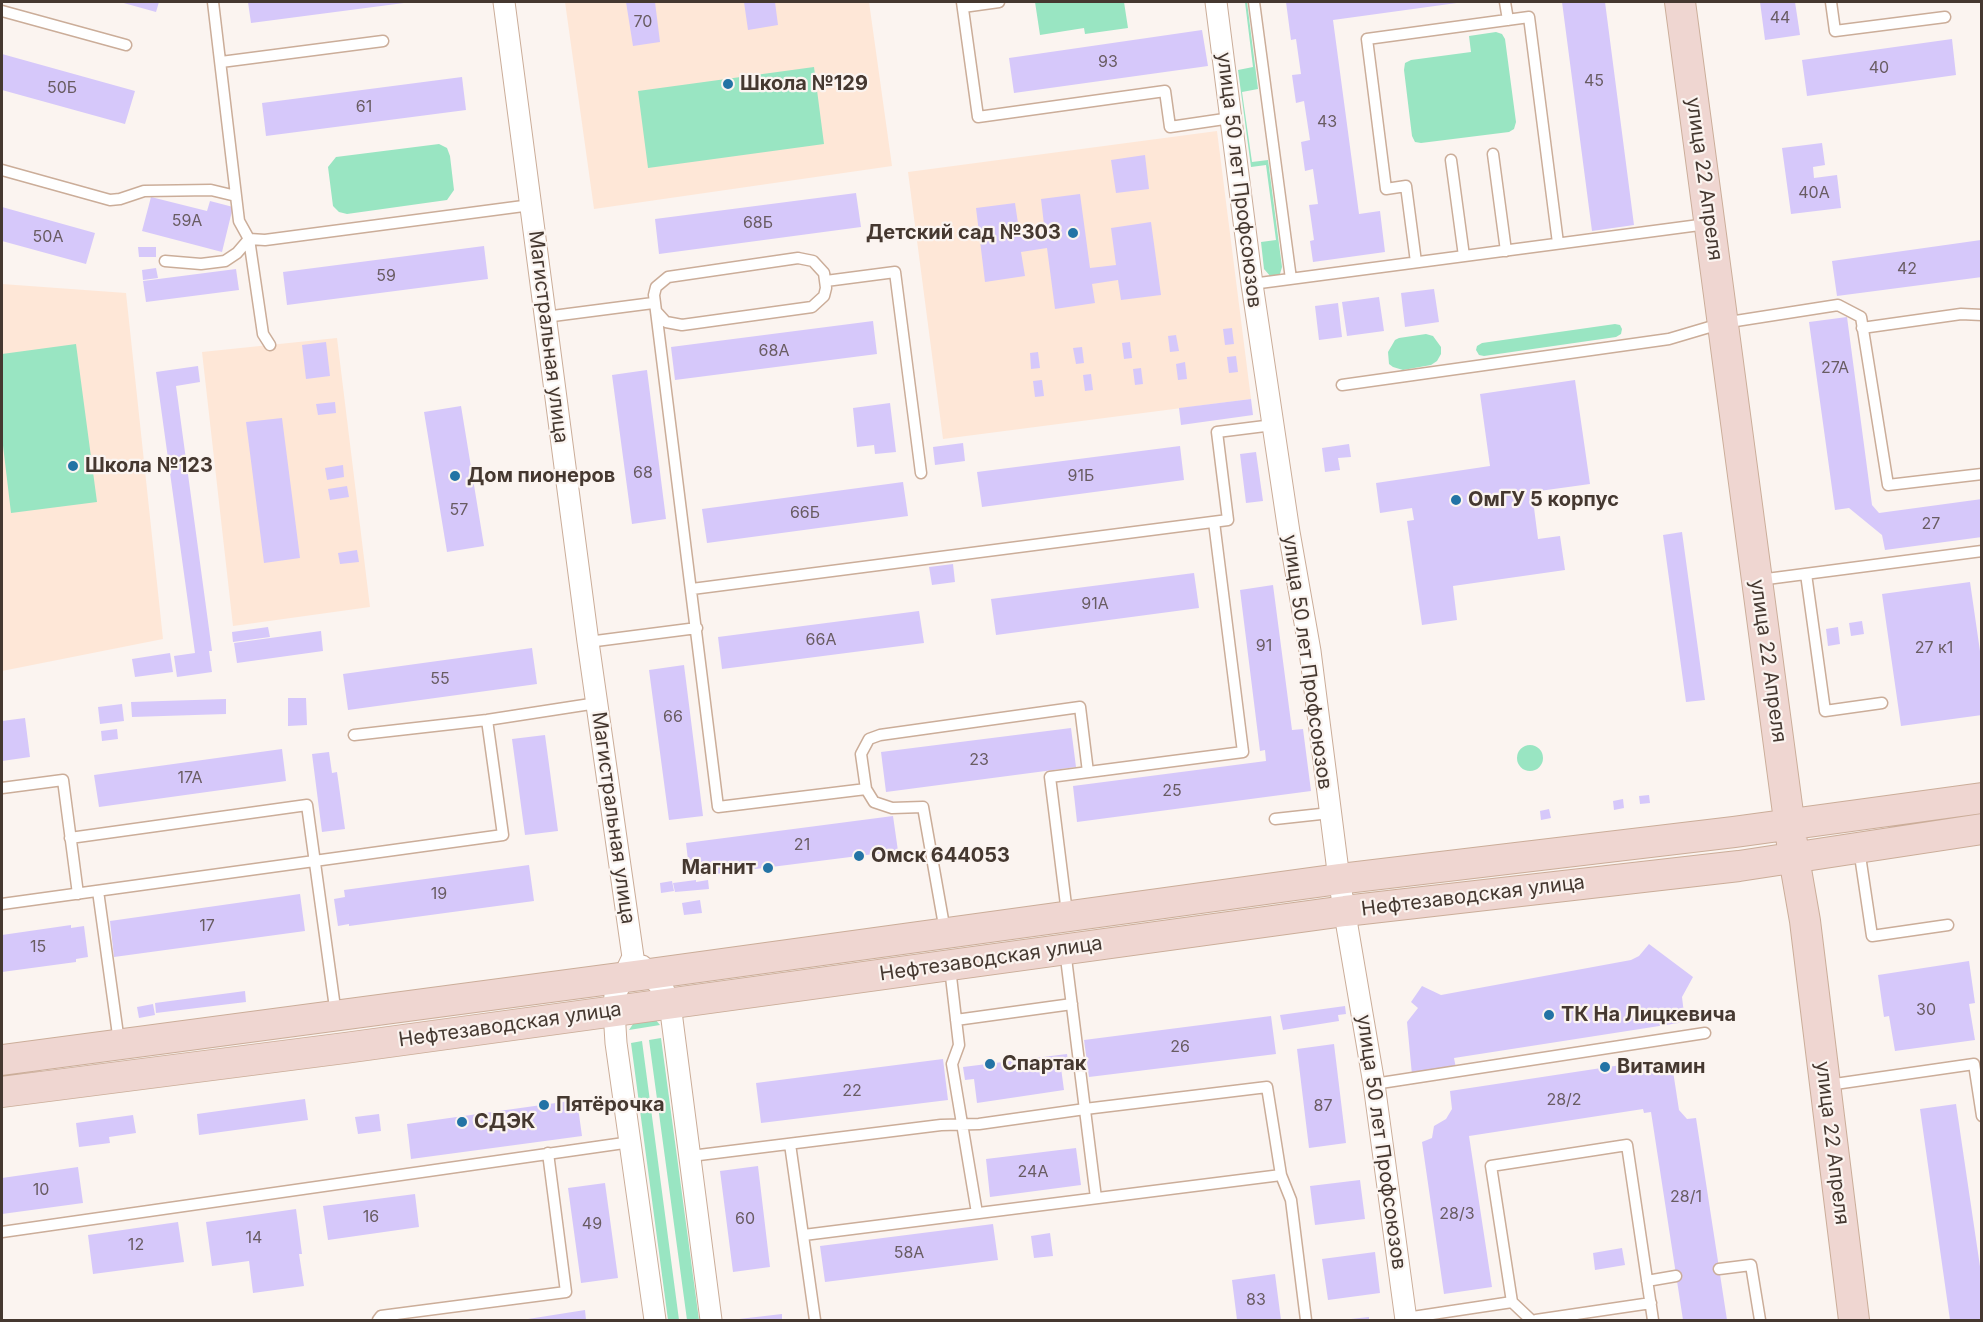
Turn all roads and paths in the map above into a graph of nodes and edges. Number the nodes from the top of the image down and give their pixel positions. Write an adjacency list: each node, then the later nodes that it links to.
1 (213, 2): 15 (lane)
2 (504, 2): 21 (street, Магистральная улица)
3 (999, 2): 9 (lane)
4 (1216, 2): 16 (street, улица 50 лет Профсоюзов)
5 (1254, 2): 29 (lane)
6 (1505, 2): 12 (lane)
7 (1680, 2): 22 (main road, улица 22 Апреля)
8 (1831, 2): 11 (lane)
9 (963, 4): 16 (lane)
10 (2, 11): 14 (lane)
11 (1945, 17)
12 (1508, 20): 24 (lane); 28 (lane)
13 (383, 41): 15 (lane)
14 (126, 45)
15 (221, 62): 20 (lane)
16 (1231, 118): 31 (street, улица 50 лет Профсоюзов)
17 (1493, 154): 25 (lane)
18 (1451, 160): 26 (lane)
19 (2, 170): 20 (lane)
20 (236, 196): 23 (lane)
21 (531, 205): 23 (lane); 34 (street, Магистральная улица)
22 (1710, 223): 24 (lane); 35 (main road, улица 22 Апреля)
23 (249, 239): 27 (lane); 37 (lane)
24 (1558, 243): 25 (lane)
25 (1506, 250): 26 (lane)
26 (1464, 256): 28 (lane)
27 (165, 261)
28 (1416, 262): 29 (lane)
29 (1290, 279): 31 (lane)
30 (826, 280): 32 (lane); 32 (lane); 40 (lane)
31 (1252, 284): 39 (street, улица 50 лет Профсоюзов)
32 (655, 307): 34 (lane); 46 (lane)
33 (1982, 315): 36 (lane)
34 (545, 317): 48 (street, Магистральная улица)
35 (1723, 323): 36 (lane); 38 (lane); 45 (main road, улица 22 Апреля)
36 (1862, 328): 41 (lane)
37 (270, 345)
38 (1342, 385)
39 (1273, 425): 42 (lane); 58 (street, улица 50 лет Профсоюзов)
40 (921, 473)
41 (1982, 474)
42 (1214, 522): 46 (lane); 53 (lane)
43 (1982, 551): 44 (lane)
44 (1806, 574): 45 (lane); 50 (lane)
45 (1758, 580): 54 (main road, улица 22 Апреля)
46 (692, 590): 47 (lane)
47 (697, 628): 48 (lane); 56 (lane)
48 (588, 642): 49 (street, Магистральная улица)
49 (597, 703): 51 (lane); 80 (street, Магистральная улица)
50 (1882, 703)
51 (487, 720): 52 (lane); 67 (lane)
52 (354, 735)
53 (1088, 772): 56 (lane); 75 (lane)
54 (1785, 781): 60 (main road); 61 (main road, улица 22 Апреля); 63 (main road)
55 (2, 788): 64 (lane)
56 (866, 789): 77 (lane)
57 (1982, 798): 60 (main road, Нефтезаводская улица)
58 (1330, 813): 59 (lane); 69 (street, улица 50 лет Профсоюзов)
59 (1275, 819)
60 (1821, 820): 61 (main road, Нефтезаводская улица)
61 (1790, 824): 63 (main road, Нефтезаводская улица); 66 (main road, улица 22 Апреля)
62 (1982, 829): 65 (main road, Нефтезаводская улица)
63 (1750, 830): 69 (main road, Нефтезаводская улица)
64 (70, 838): 67 (lane); 71 (lane)
65 (1845, 850): 66 (main road, Нефтезаводская улица); 72 (main road); 76 (lane)
66 (1794, 858): 68 (main road, Нефтезаводская улица); 72 (main road, улица 22 Апреля)
67 (315, 861): 70 (lane); 84 (lane)
68 (1753, 864): 72 (main road); 74 (main road, Нефтезаводская улица)
69 (1339, 879): 74 (street, улица 50 лет Профсоюзов); 75 (main road, Нефтезаводская улица)
70 (98, 891): 71 (lane); 87 (lane)
71 (78, 894): 73 (lane)
72 (1801, 897): 90 (main road, улица 22 Апреля)
73 (2, 904)
74 (1345, 911): 78 (main road, Нефтезаводская улица); 89 (street, улица 50 лет Профсоюзов)
75 (1068, 917): 77 (main road, Нефтезаводская улица)
76 (1948, 925)
77 (945, 933): 80 (main road, Нефтезаводская улица)
78 (1065, 950): 79 (main road, Нефтезаводская улица); 82 (lane)
79 (950, 965): 81 (main road, Нефтезаводская улица); 85 (lane)
80 (636, 969): 81 (street, Магистральная улица); 83 (street, Магистральная улица); 84 (main road, Нефтезаводская улица)
81 (670, 1004): 83 (main road, Нефтезаводская улица); 98 (street, Магистральная улица)
82 (1072, 1004): 85 (lane); 92 (lane)
83 (614, 1011): 91 (main road, Нефтезаводская улица); 95 (street, Магистральная улица)
84 (336, 1016): 87 (main road, Нефтезаводская улица)
85 (956, 1020): 94 (lane)
86 (1705, 1033): 89 (lane)
87 (119, 1045): 88 (main road, Нефтезаводская улица)
88 (2, 1060)
89 (1374, 1084): 109 (street, улица 50 лет Профсоюзов)
90 (1825, 1086): 93 (lane); 118 (main road, улица 22 Апреля)
91 (2, 1092)
92 (1085, 1109): 94 (lane); 99 (lane); 100 (lane)
93 (1982, 1116)
94 (962, 1125): 96 (lane); 101 (lane)
95 (632, 1142): 97 (lane); 111 (street, Магистральная улица)
96 (790, 1144): 98 (lane); 103 (lane)
97 (548, 1153): 102 (lane); 110 (lane)
98 (691, 1156): 112 (street, Магистральная улица)
99 (1281, 1175): 100 (lane); 114 (lane)
100 (1096, 1198): 101 (lane)
101 (977, 1213): 103 (lane)
102 (2, 1232)
103 (804, 1235): 113 (lane)
104 (1719, 1269): 117 (lane)
105 (1676, 1276): 106 (lane)
106 (1647, 1281): 107 (lane); 108 (lane)
107 (1512, 1302): 109 (lane); 115 (lane)
108 (1651, 1303): 115 (lane); 116 (lane)
109 (1406, 1319)
110 (378, 1320)
111 (655, 1320)
112 (711, 1320)
113 (814, 1320)
114 (1306, 1320)
115 (1534, 1320)
116 (1653, 1320)
117 (1760, 1320)
118 (1854, 1320)

